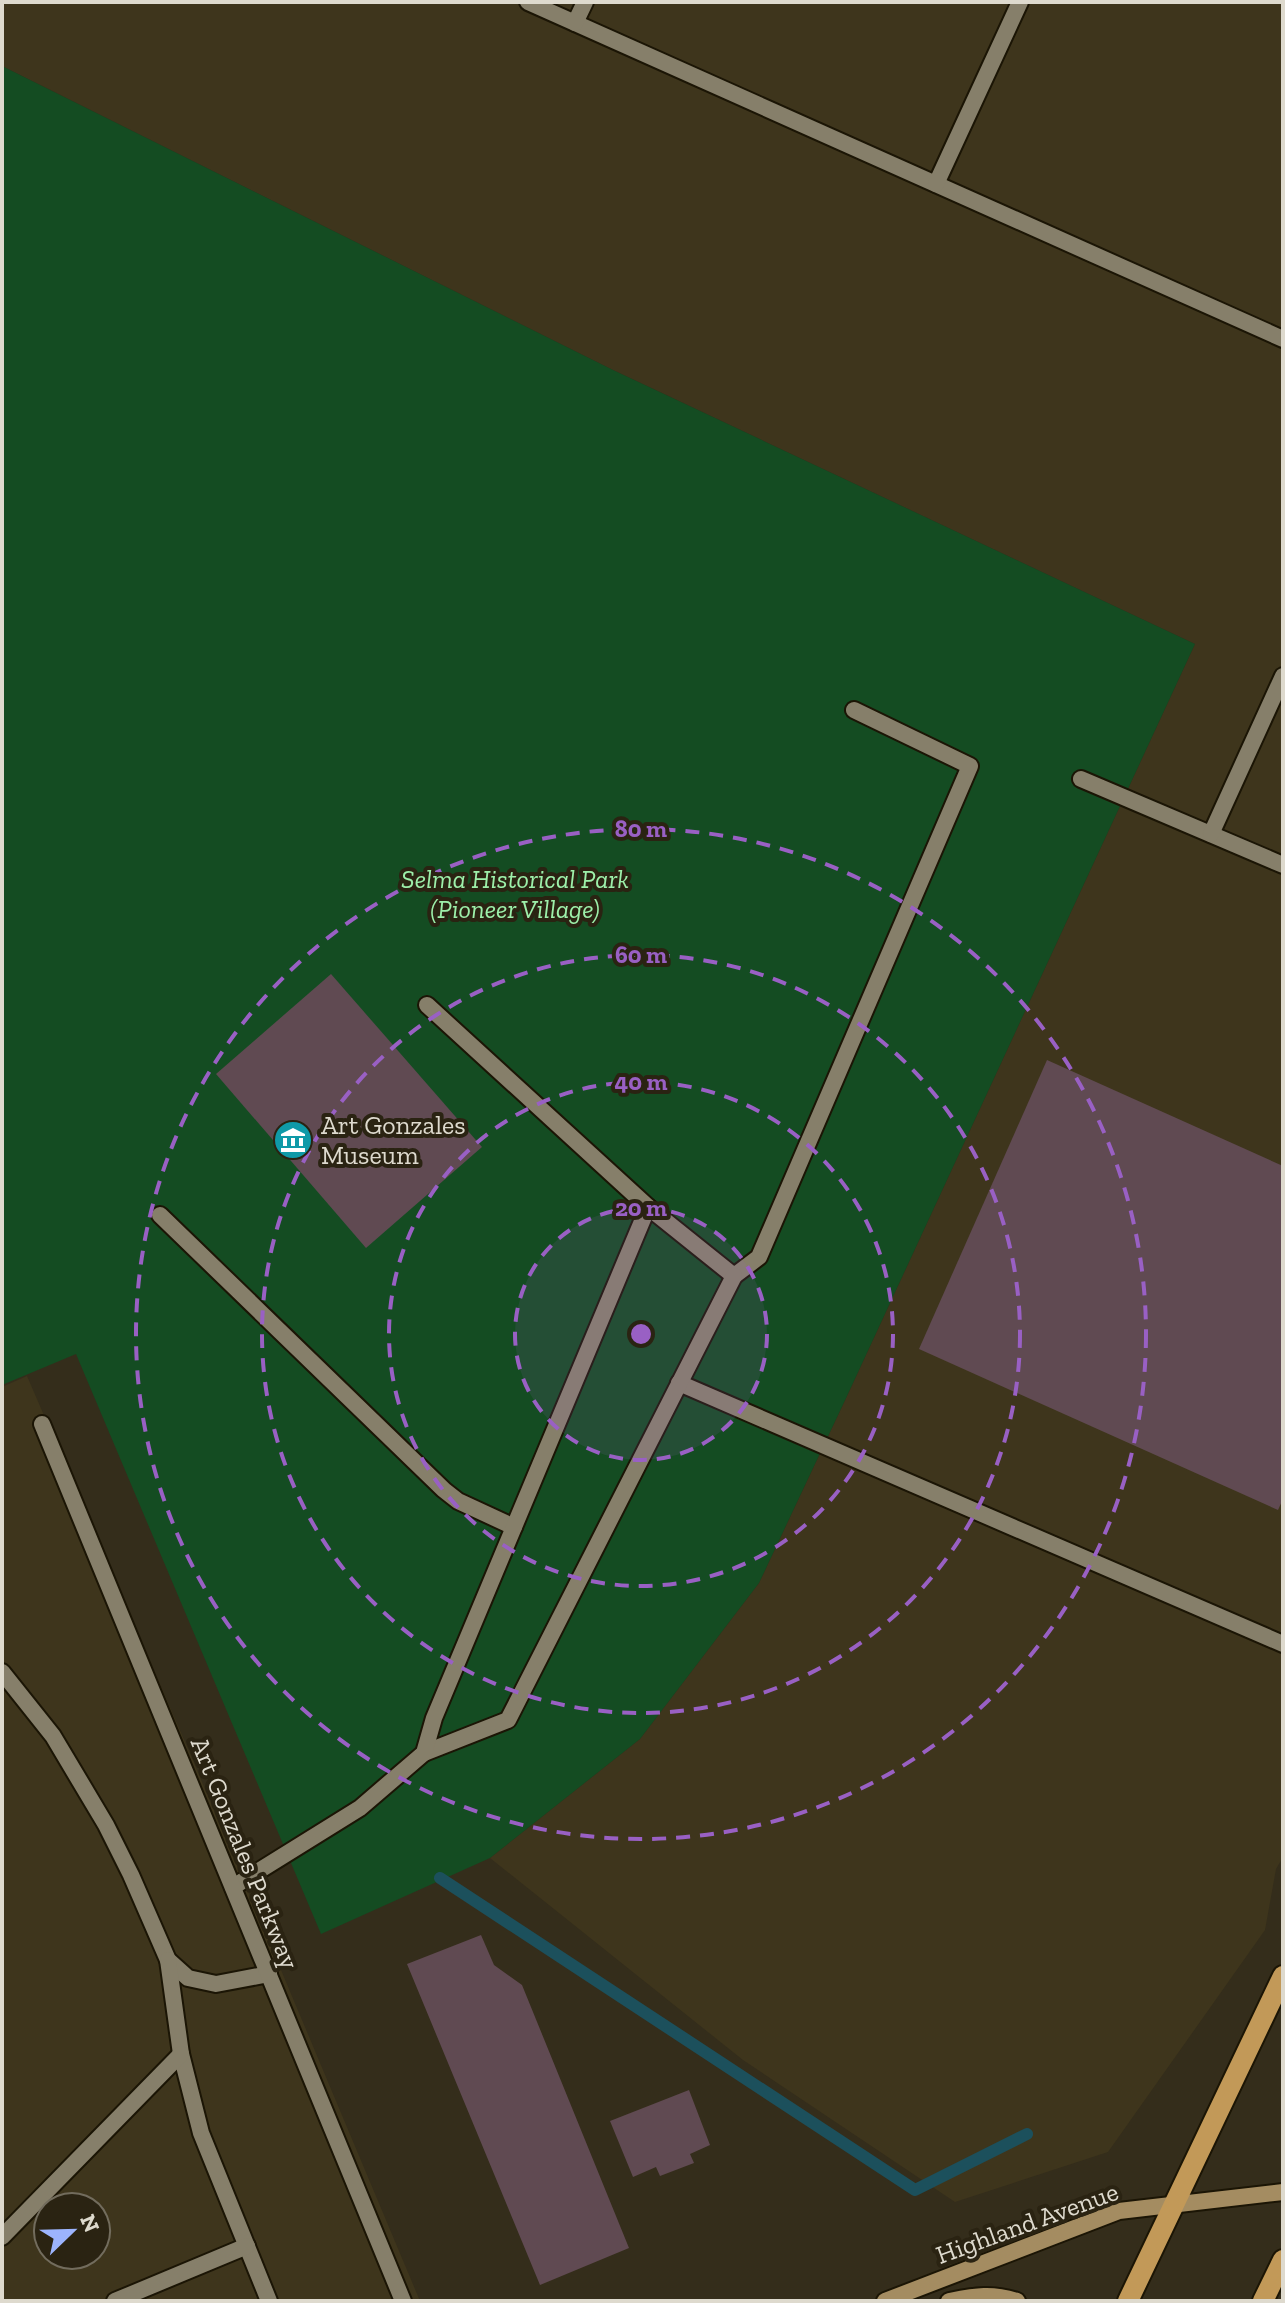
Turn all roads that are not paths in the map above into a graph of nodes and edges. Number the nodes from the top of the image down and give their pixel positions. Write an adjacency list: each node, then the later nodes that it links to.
1 (528, 2): 4 (street)
2 (585, 2): 4 (street)
3 (1020, 2): 5 (street)
4 (575, 23): 5 (street)
5 (936, 184): 6 (street)
6 (1283, 339)
7 (1283, 676): 10 (street)
8 (854, 710): 15 (street)
9 (1081, 779): 10 (street)
10 (1211, 834): 11 (street)
11 (1283, 865)
12 (427, 1005): 13 (street)
13 (648, 1207): 15 (street); 18 (street)
14 (160, 1215): 18 (street)
15 (734, 1276): 16 (street)
16 (679, 1383): 19 (street); 21 (street)
17 (42, 1424): 22 (street, Art Gonzales Parkway)
18 (514, 1527): 21 (street)
19 (1283, 1644)
20 (2, 1672): 23 (street)
21 (424, 1753): 22 (street)
22 (233, 1887): 24 (street, Art Gonzales Parkway)
23 (168, 1960): 24 (street); 26 (street)
24 (269, 1974): 34 (street, Art Gonzales Parkway)
25 (1283, 1976): 28 (main road)
26 (181, 2054): 29 (street); 30 (street)
27 (1283, 2192): 28 (main road, Highland Avenue)
28 (1174, 2204): 35 (main road, Highland Avenue); 38 (main road)
29 (2, 2237)
30 (247, 2246): 32 (street); 33 (street)
31 (1283, 2260): 39 (main road)
32 (115, 2301)
33 (269, 2301)
34 (403, 2301)
35 (885, 2301)
36 (949, 2301): 37 (main road)
37 (1017, 2301)
38 (1128, 2301)
39 (1263, 2301)

